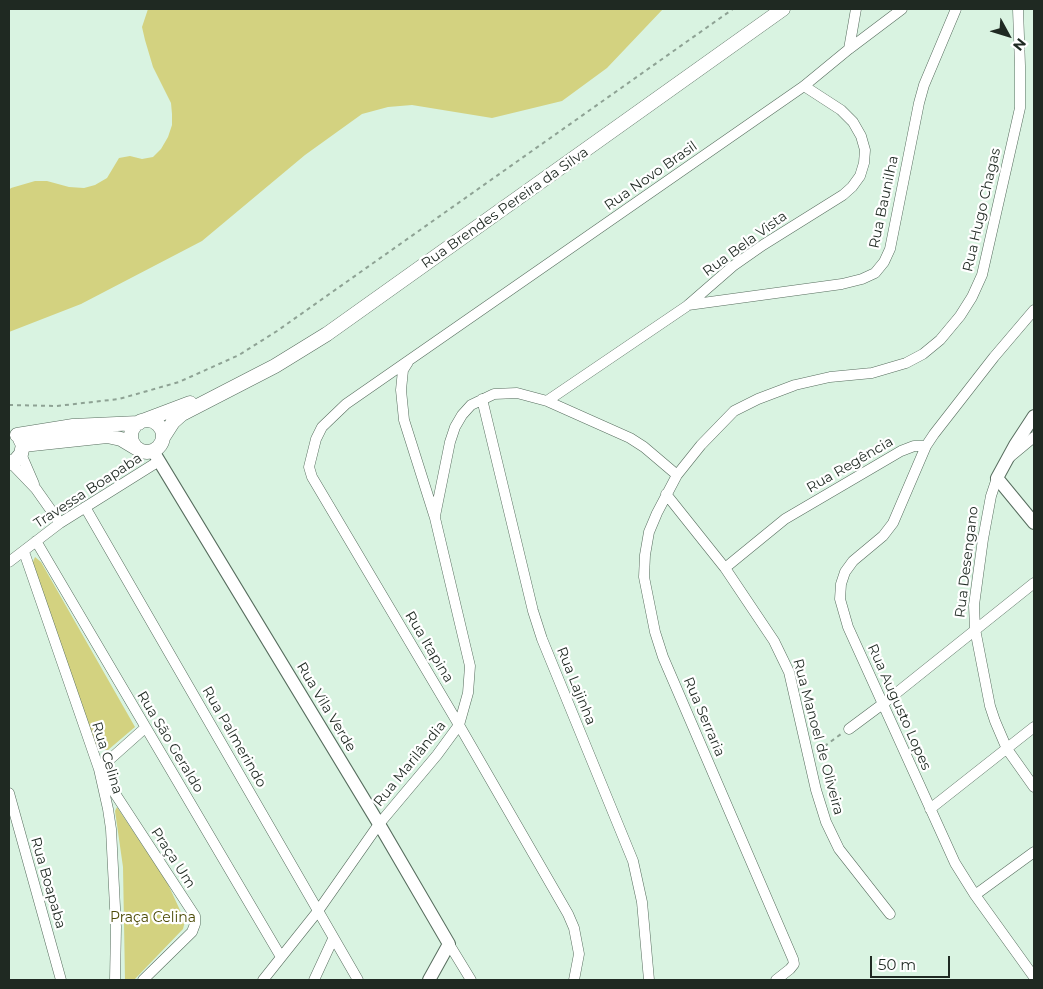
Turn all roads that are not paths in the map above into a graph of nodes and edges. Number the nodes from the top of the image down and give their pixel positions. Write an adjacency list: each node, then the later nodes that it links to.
1 (783, 9): 11 (main road, Rua Brendes Pereira da Silva)
2 (856, 9): 6 (street)
3 (902, 9): 6 (street, Rua Novo Brasil)
4 (956, 9): 8 (street, Rua Baunilha)
5 (1018, 9): 23 (street, Rua Hugo Chagas)
6 (849, 49): 7 (street, Rua Novo Brasil)
7 (804, 86): 8 (street, Rua Bela Vista); 10 (street, Rua Novo Brasil)
8 (687, 306): 13 (street, Rua Bela Vista)
9 (1034, 310): 19 (street)
10 (410, 359): 27 (street, Rua Marilândia); 37 (street, Rua Itapina)
11 (220, 394): 15 (main road, Rua Brendes Pereira da Silva); 16 (main road, Rua Brendes Pereira da Silva)
12 (482, 399): 13 (street); 27 (street); 64 (street, Rua Lajinha)
13 (547, 401): 23 (street)
14 (1034, 416): 22 (street, Rua Desengano)
15 (142, 421): 16 (main road); 18 (main road, Rua Brendes Pereira da Silva); 20 (main road)
16 (164, 436): 21 (main road)
17 (1034, 437): 22 (street)
18 (14, 444): 20 (main road); 28 (street)
19 (926, 446): 33 (street, Rua Regência); 36 (street, Rua Augusto Lopes)
20 (136, 448): 21 (main road)
21 (156, 456): 26 (street, Travessa Boapaba); 46 (street, Rua Vila Verde)
22 (1007, 459): 24 (street, Rua Desengano)
23 (677, 474): 25 (street, Rua Serraria)
24 (997, 478): 29 (street); 35 (street, Rua Desengano)
25 (666, 494): 33 (street, Rua Manoel de Oliveira); 65 (street, Rua Serraria)
26 (85, 507): 28 (street, Travessa Boapaba); 49 (street, Rua Palmerindo)
27 (435, 518): 37 (street, Rua Marilândia)
28 (60, 523): 30 (street, Travessa Boapaba)
29 (1034, 523)
30 (36, 541): 31 (street, Travessa Boapaba); 39 (street, Rua São Geraldo)
31 (24, 552): 32 (street, Travessa Boapaba); 42 (street, Rua Celina)
32 (9, 562)
33 (725, 568): 50 (street, Rua Manoel de Oliveira)
34 (1034, 582): 35 (street)
35 (974, 629): 36 (street); 41 (street, Rua Desengano)
36 (884, 703): 40 (street); 45 (street, Rua Augusto Lopes)
37 (459, 725): 46 (street, Rua Marilândia); 63 (street, Rua Itapina)
38 (1034, 727): 41 (street)
39 (146, 728): 42 (street); 53 (street, Rua São Geraldo)
40 (849, 729)
41 (1007, 749): 43 (street, Rua Desengano); 45 (street)
42 (99, 769): 56 (street, Rua Celina); 57 (street, Praça Um)
43 (1034, 787)
44 (9, 793): 55 (street, Rua Boapaba)
45 (930, 810): 48 (street, Rua Augusto Lopes)
46 (379, 824): 49 (street, Rua Marilândia); 52 (street, Rua Vila Verde)
47 (1034, 852): 48 (street)
48 (975, 895): 54 (street, Rua Augusto Lopes)
49 (318, 910): 51 (street, Rua Palmerindo); 53 (street, Rua Marilândia)
50 (890, 914)
51 (333, 939): 59 (street); 60 (street, Rua Palmerindo)
52 (450, 944): 61 (street); 62 (street, Rua Vila Verde)
53 (282, 957): 58 (street, Rua Marilândia)
54 (1033, 974)
55 (61, 980)
56 (115, 980)
57 (143, 980)
58 (263, 980)
59 (314, 980)
60 (358, 980)
61 (429, 980)
62 (471, 980)
63 (574, 980)
64 (649, 980)
65 (776, 980)

